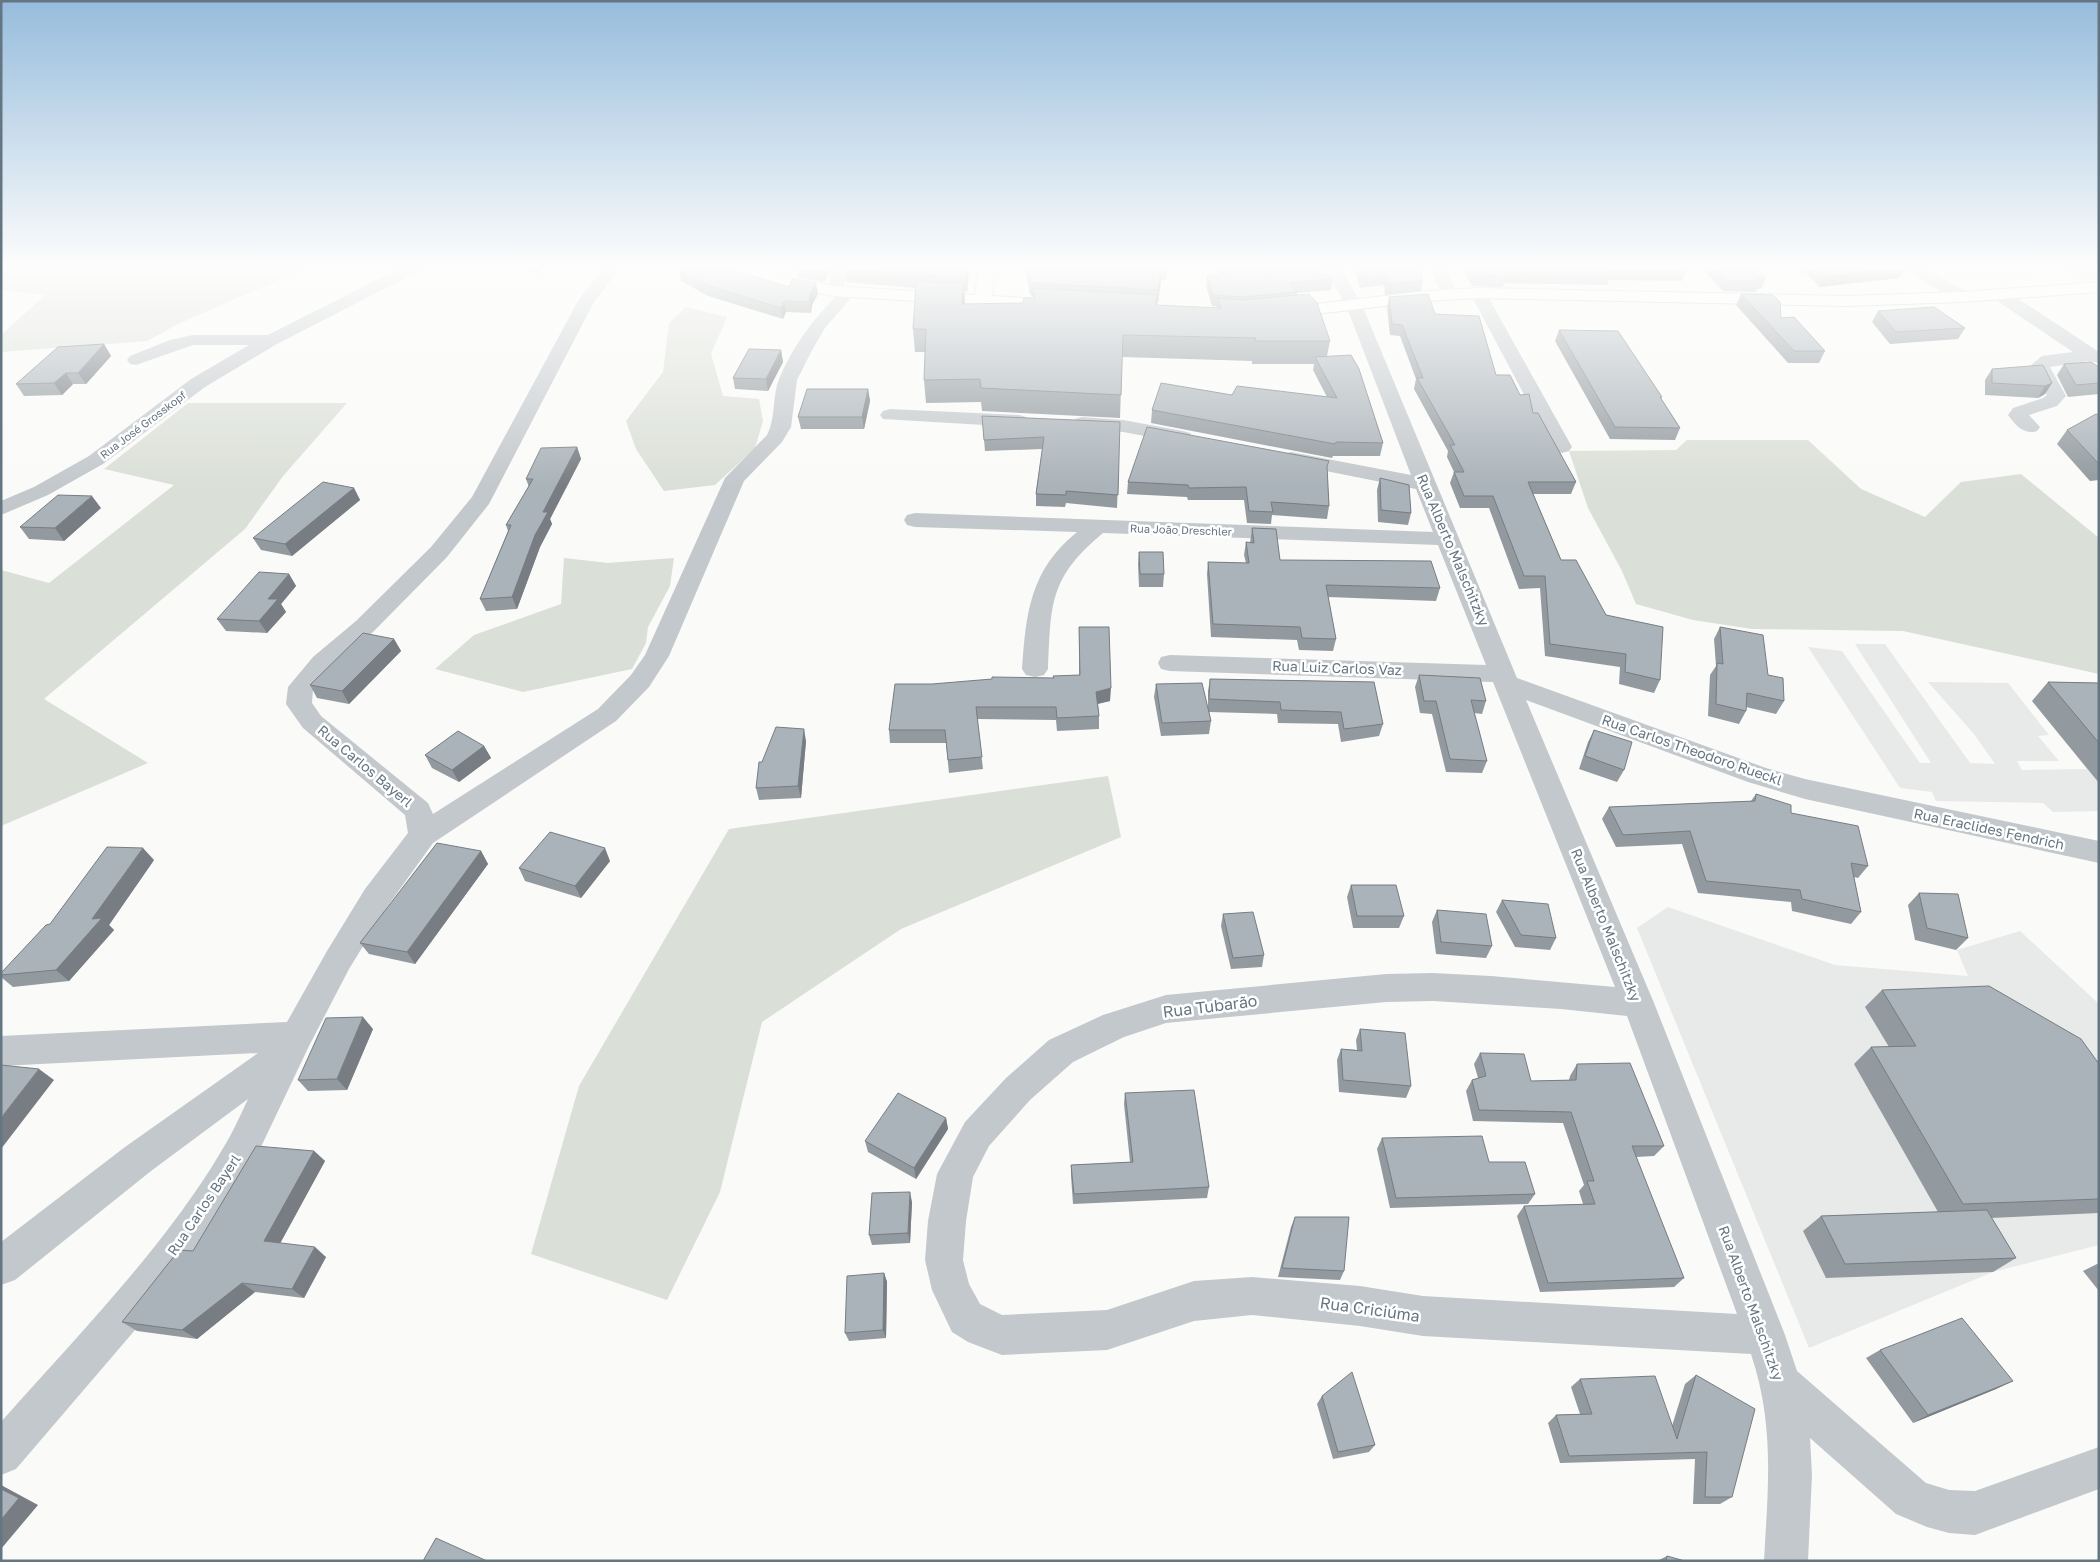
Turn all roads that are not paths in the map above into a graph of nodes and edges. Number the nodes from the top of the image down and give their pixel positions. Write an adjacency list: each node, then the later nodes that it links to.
1 (271, 340): 8 (street); 17 (street, Rua José Grosskopf)
2 (565, 340): 25 (street, Rua Carlos Bayerl)
3 (810, 340): 25 (street)
4 (1368, 340): 16 (street, Rua Alberto Malschitzky)
5 (1504, 340): 14 (street)
6 (2068, 340): 7 (street)
7 (2096, 352): 12 (street)
8 (136, 360)
9 (890, 415): 10 (street)
10 (1039, 422)
11 (1059, 422): 13 (street)
12 (2030, 427)
13 (1206, 442)
14 (1562, 447)
15 (1272, 454): 16 (street)
16 (1425, 484): 20 (street, Rua Alberto Malschitzky)
17 (1, 509)
18 (915, 520): 19 (street, Rua João Dreschler)
19 (1097, 526): 20 (street, Rua João Dreschler); 22 (street)
20 (1447, 539): 23 (street, Rua Alberto Malschitzky)
21 (1170, 663): 23 (street, Rua Luiz Carlos Vaz)
22 (1035, 668)
23 (1506, 679): 24 (street, Rua Carlos Theodoro Rueckl); 27 (street, Rua Alberto Malschitzky)
24 (1879, 806): 26 (street, Rua Eraclides Fendrich)
25 (423, 835): 28 (street, Rua Carlos Bayerl)
26 (2099, 852)
27 (1638, 1003): 31 (street, Rua Tubarão); 32 (street, Rua Alberto Malschitzky)
28 (294, 1042): 29 (street); 30 (street); 34 (street, Rua Carlos Bayerl)
29 (1, 1051)
30 (1, 1266)
31 (982, 1328): 32 (street, Rua Criciúma)
32 (1765, 1335): 33 (street, Rua Alberto Malschitzky)
33 (1781, 1384): 35 (street); 36 (street, Rua Alberto Malschitzky)
34 (1, 1454)
35 (2099, 1468)
36 (1786, 1561)

